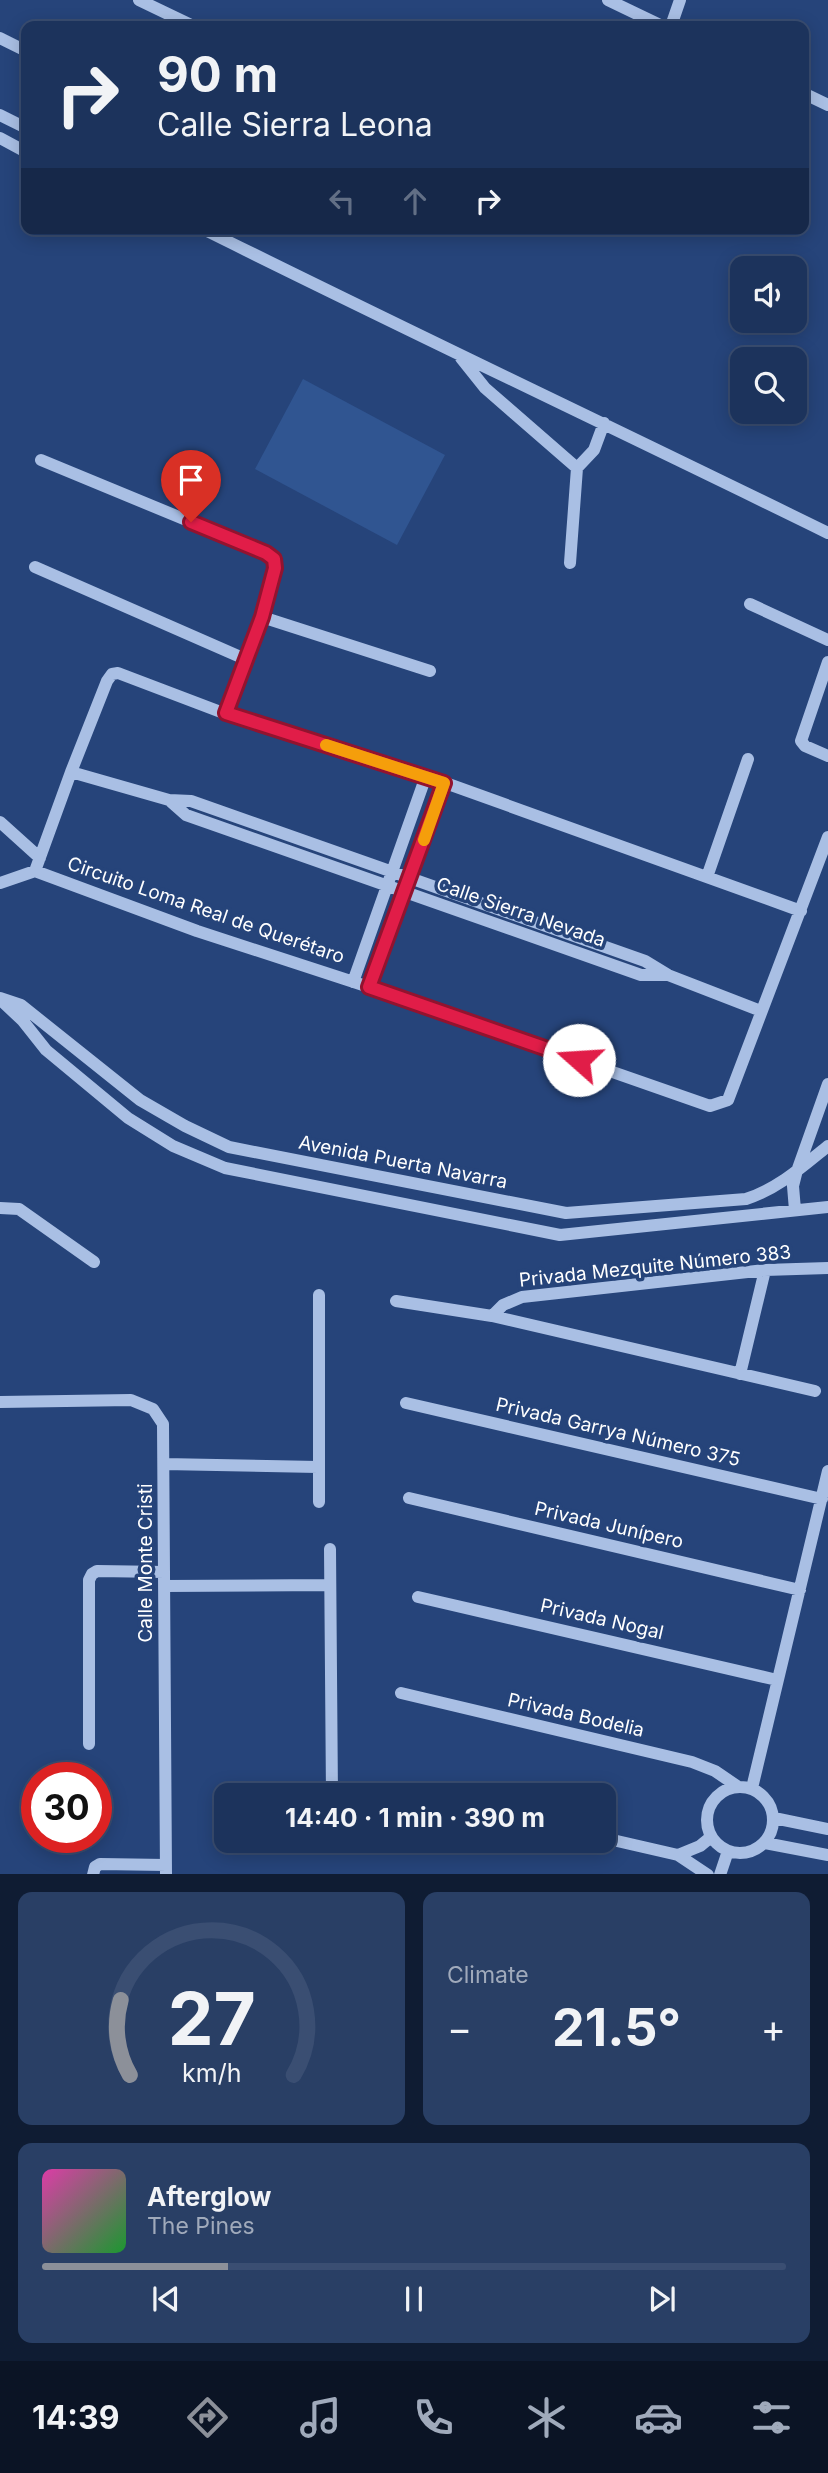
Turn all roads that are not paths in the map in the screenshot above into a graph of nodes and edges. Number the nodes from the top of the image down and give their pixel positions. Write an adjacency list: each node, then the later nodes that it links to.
1 (139, 0): 4 (street)
2 (608, 0): 5 (street)
3 (680, 0): 6 (street)
4 (183, 21)
5 (652, 21)
6 (673, 21)
7 (0, 38): 8 (street)
8 (21, 48)
9 (809, 96): 10 (street)
10 (828, 105)
11 (0, 115): 12 (street)
12 (21, 126)
13 (0, 138): 14 (street)
14 (21, 149)
15 (215, 235): 16 (street)
16 (460, 356): 17 (street); 19 (street)
17 (604, 423): 19 (street); 20 (street)
18 (41, 460): 24 (street)
19 (578, 468): 21 (street)
20 (828, 533)
21 (570, 563)
22 (35, 567): 26 (street)
23 (750, 604): 25 (street)
24 (262, 617): 26 (street); 28 (street)
25 (828, 640)
26 (245, 659): 29 (street)
27 (828, 662): 30 (street)
28 (430, 671)
29 (226, 713): 32 (street, Circuito Loma Real de Querétaro); 33 (street, Circuito Loma Real de Querétaro)
30 (828, 756)
31 (748, 759): 41 (street)
32 (71, 772): 35 (street, Calle Sierra Nevada); 38 (street, Circuito Loma Real de Querétaro)
33 (426, 776): 34 (street, Circuito Loma Real de Querétaro); 39 (street)
34 (444, 783): 40 (street); 41 (street, Circuito Loma Real de Querétaro)
35 (169, 800): 39 (street, Calle Sierra Nevada); 43 (street, Calle Sierra Nevada)
36 (0, 822): 38 (street, Circuito Loma Real de Querétaro)
37 (828, 837): 45 (street, Circuito Loma Real de Querétaro)
38 (38, 865): 42 (street); 47 (street, Circuito Loma Real de Querétaro)
39 (392, 871): 40 (street, Calle Sierra Nevada); 43 (street)
40 (410, 877): 44 (street); 46 (street, Calle Sierra Nevada)
41 (707, 877): 45 (street, Circuito Loma Real de Querétaro)
42 (0, 883)
43 (387, 886): 44 (street, Calle Sierra Nevada); 47 (street)
44 (405, 892): 46 (street, Calle Sierra Nevada); 48 (street)
45 (801, 912): 50 (street, Circuito Loma Real de Querétaro)
46 (668, 975): 50 (street, Calle Sierra Nevada)
47 (353, 982): 48 (street, Circuito Loma Real de Querétaro)
48 (369, 987): 50 (street, Circuito Loma Real de Querétaro)
49 (0, 998): 53 (street, Avenida Puerta Navarra); 55 (street, Avenida Puerta Navarra)
50 (761, 1011)
51 (828, 1084): 54 (street)
52 (828, 1146): 54 (street, Avenida Puerta Navarra)
53 (363, 1173): 54 (street, Avenida Puerta Navarra); 55 (street)
54 (796, 1174): 58 (street)
55 (359, 1195): 58 (street, Avenida Puerta Navarra)
56 (828, 1207): 58 (street, Avenida Puerta Navarra)
57 (0, 1208): 59 (street)
58 (795, 1210)
59 (93, 1262)
60 (828, 1268): 61 (street, Privada Mezquite Número 383)
61 (765, 1270): 64 (street, Privada Mezquite Número 383); 65 (street)
62 (319, 1295): 70 (street)
63 (396, 1301): 64 (street)
64 (492, 1316): 65 (street)
65 (740, 1374): 66 (street)
66 (815, 1391)
67 (0, 1402): 69 (street, Calle Monte Cristi)
68 (406, 1403): 73 (street, Privada Garrya Número 375)
69 (164, 1464): 70 (street); 76 (street, Calle Monte Cristi)
70 (318, 1467): 74 (street)
71 (828, 1471): 73 (street)
72 (409, 1498): 79 (street, Privada Junípero)
73 (822, 1499): 79 (street)
74 (319, 1502)
75 (330, 1549): 77 (street)
76 (164, 1572): 78 (street, Calle Monte Cristi); 83 (street)
77 (330, 1585): 78 (street); 84 (street)
78 (164, 1586): 95 (street, Calle Monte Cristi)
79 (800, 1590): 81 (street)
80 (418, 1597): 81 (street, Privada Nogal)
81 (777, 1680): 86 (street)
82 (401, 1693): 85 (street, Privada Bodelia)
83 (89, 1744)
84 (332, 1783)
85 (737, 1786): 86 (street); 89 (street)
86 (752, 1788): 87 (street)
87 (774, 1818): 88 (street); 91 (street)
88 (828, 1829)
89 (711, 1837): 92 (street); 93 (street)
90 (616, 1841): 93 (street)
91 (765, 1843): 92 (street); 94 (street)
92 (728, 1851): 98 (street)
93 (678, 1855): 97 (street)
94 (828, 1856)
95 (166, 1870): 96 (street)
96 (93, 1874)
97 (708, 1874)
98 (720, 1874)

